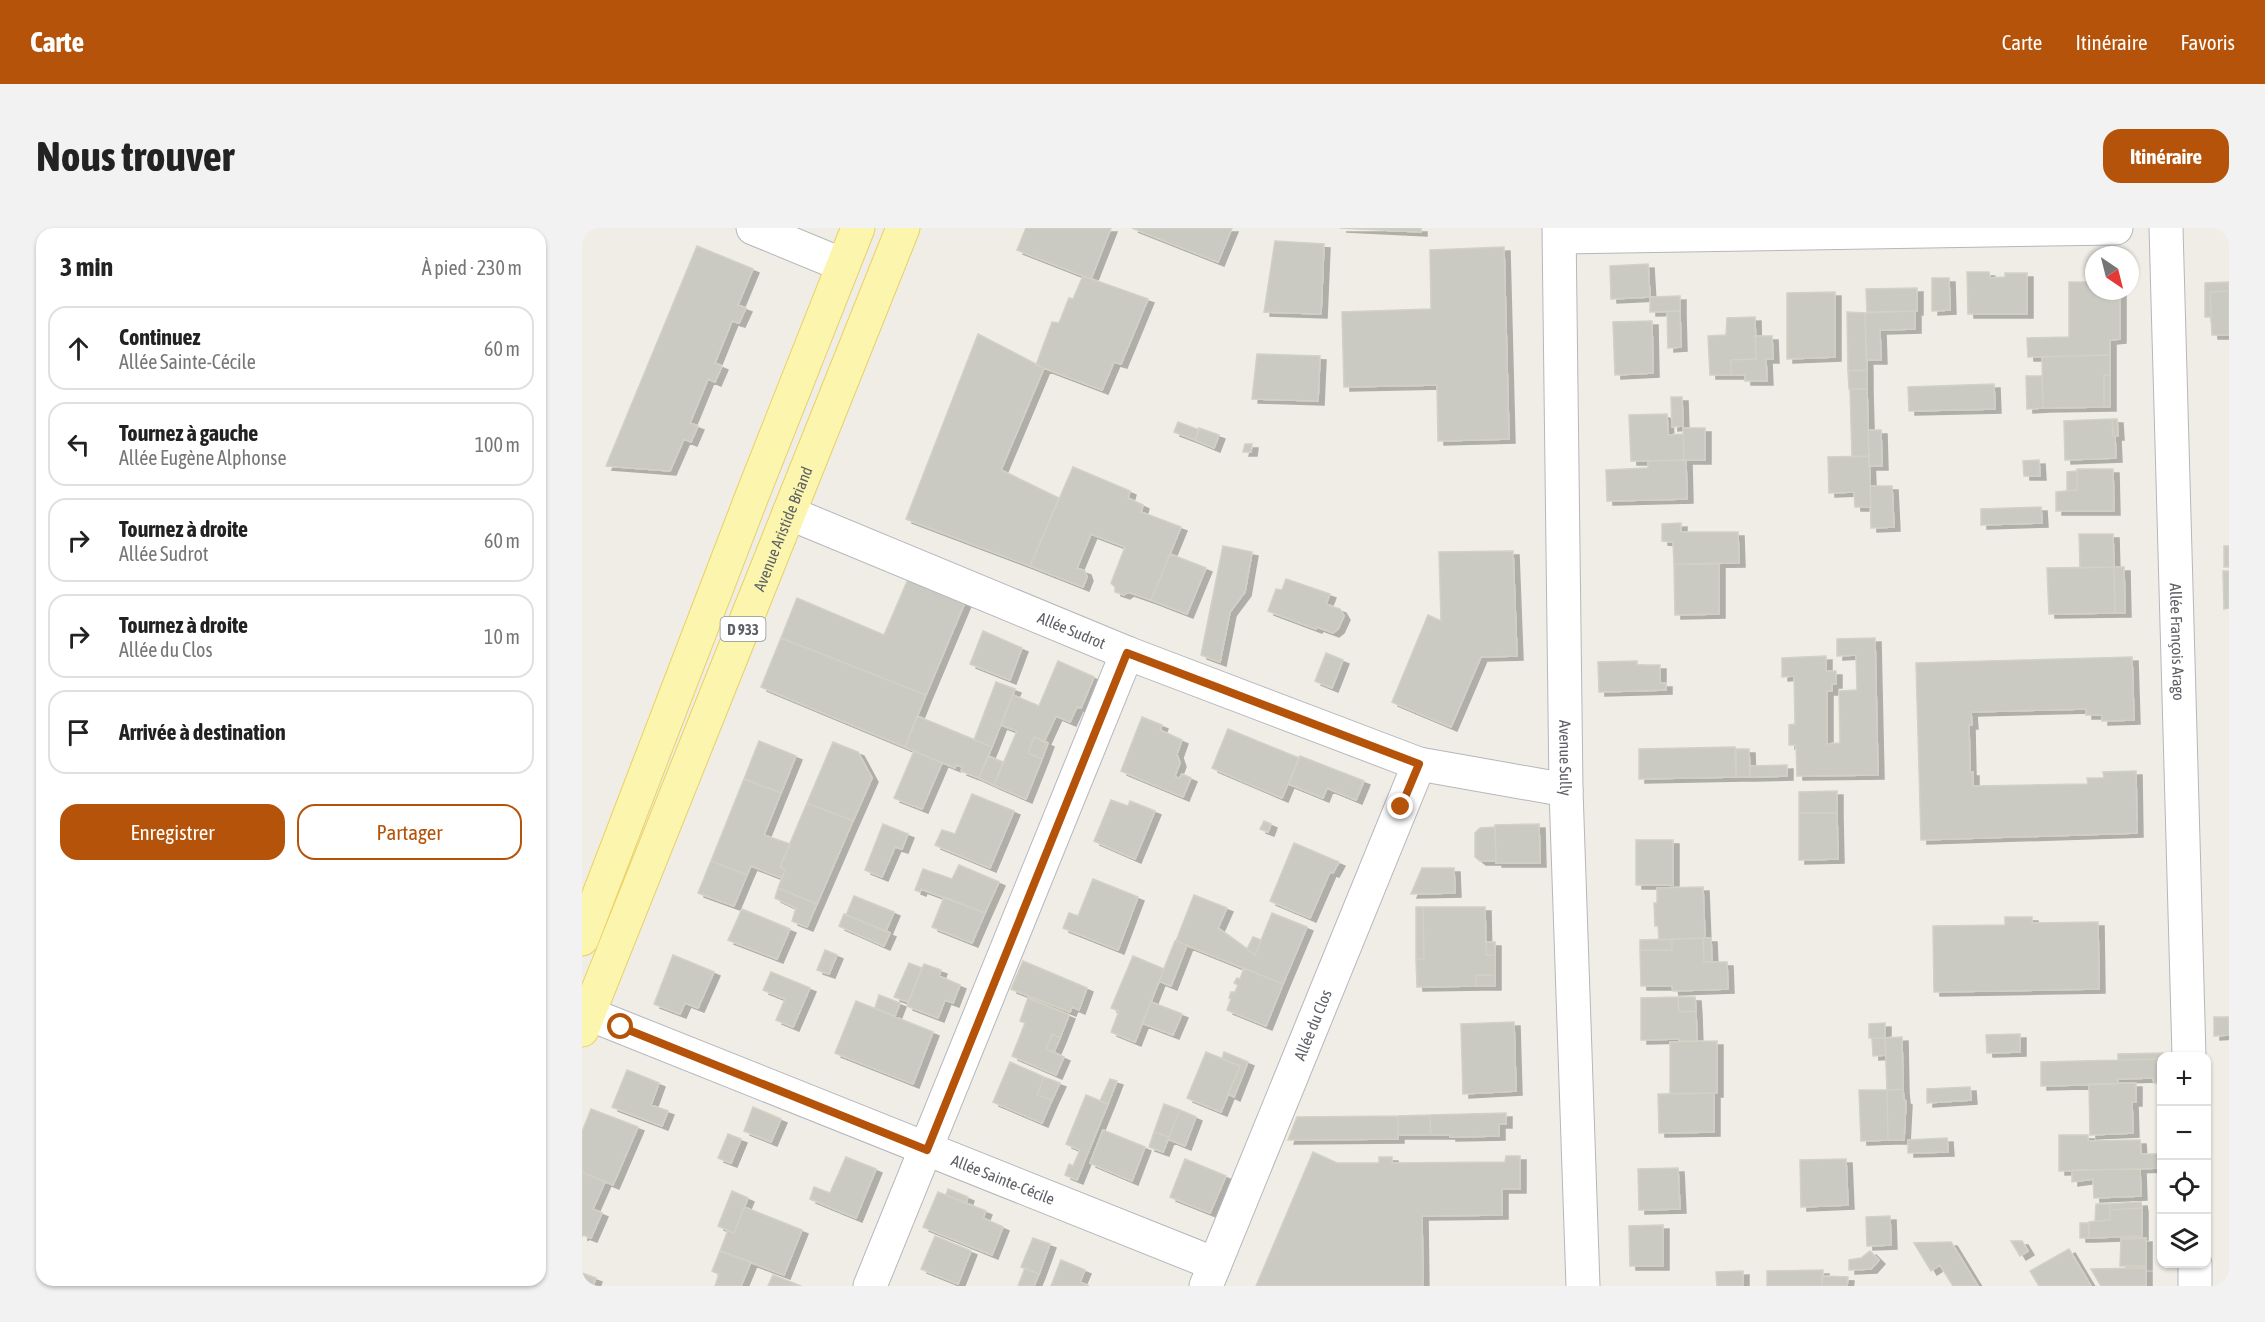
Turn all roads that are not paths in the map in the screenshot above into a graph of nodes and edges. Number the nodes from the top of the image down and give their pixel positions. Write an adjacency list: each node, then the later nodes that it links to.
1 (753, 228): 7 (street)
2 (858, 228): 7 (main road, D 933)
3 (903, 228): 8 (main road, Avenue Aristide Briand / D 933)
4 (2116, 228): 6 (street)
5 (2166, 228): 14 (street, Allée François Arago)
6 (1559, 233): 11 (street, Avenue Sully)
7 (843, 265): 12 (main road, D 933)
8 (789, 513): 9 (street, Allée Sudrot); 13 (main road, Avenue Aristide Briand / D 933)
9 (1127, 653): 10 (street, Allée Sudrot); 15 (street)
10 (1419, 764): 11 (street, Allée Sudrot); 17 (street, Allée du Clos)
11 (1566, 790): 19 (street, Avenue Sully)
12 (582, 939)
13 (585, 1022): 15 (street, Allée Sainte-Cécile)
14 (2189, 1052)
15 (927, 1150): 17 (street, Allée Sainte-Cécile); 18 (street)
16 (2195, 1268): 20 (street)
17 (1210, 1275)
18 (870, 1286)
19 (1583, 1286)
20 (2195, 1286)

